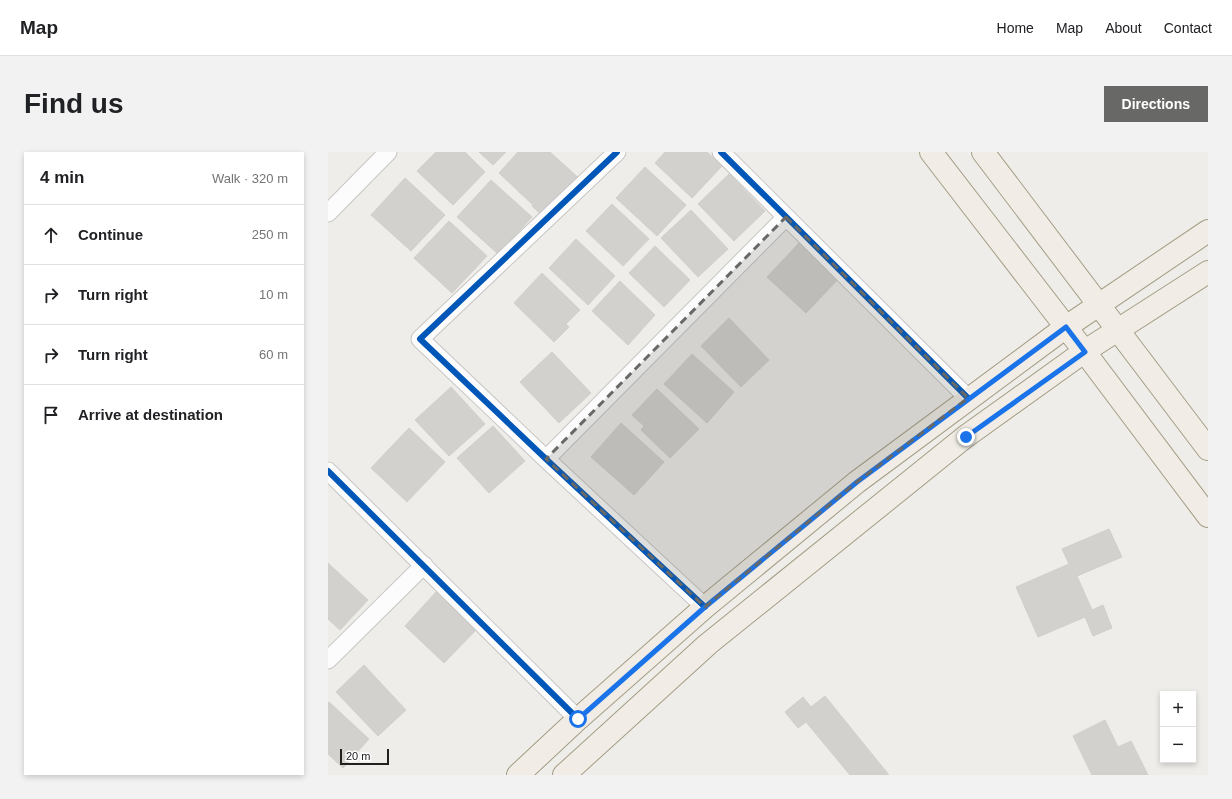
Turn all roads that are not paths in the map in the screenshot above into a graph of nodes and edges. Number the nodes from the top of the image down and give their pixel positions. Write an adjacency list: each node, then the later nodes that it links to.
1 (388, 152): 6 (street)
2 (617, 152): 16 (street)
3 (721, 152): 7 (street)
4 (931, 152): 11 (main road)
5 (983, 152): 10 (main road)
6 (328, 214)
7 (786, 218): 14 (street); 16 (street)
8 (1208, 231): 10 (main road)
9 (1208, 272): 12 (main road)
10 (1098, 305): 11 (main road); 12 (main road)
11 (1066, 327): 13 (main road); 14 (main road)
12 (1118, 329): 13 (main road); 15 (main road)
13 (1085, 352): 18 (main road); 24 (main road)
14 (968, 398): 20 (main road)
15 (1208, 449)
16 (546, 459): 20 (street)
17 (328, 471): 19 (street)
18 (1208, 516)
19 (424, 565): 21 (street); 22 (street)
20 (705, 607): 22 (main road)
21 (328, 660)
22 (578, 719): 23 (main road)
23 (518, 775)
24 (564, 775)

